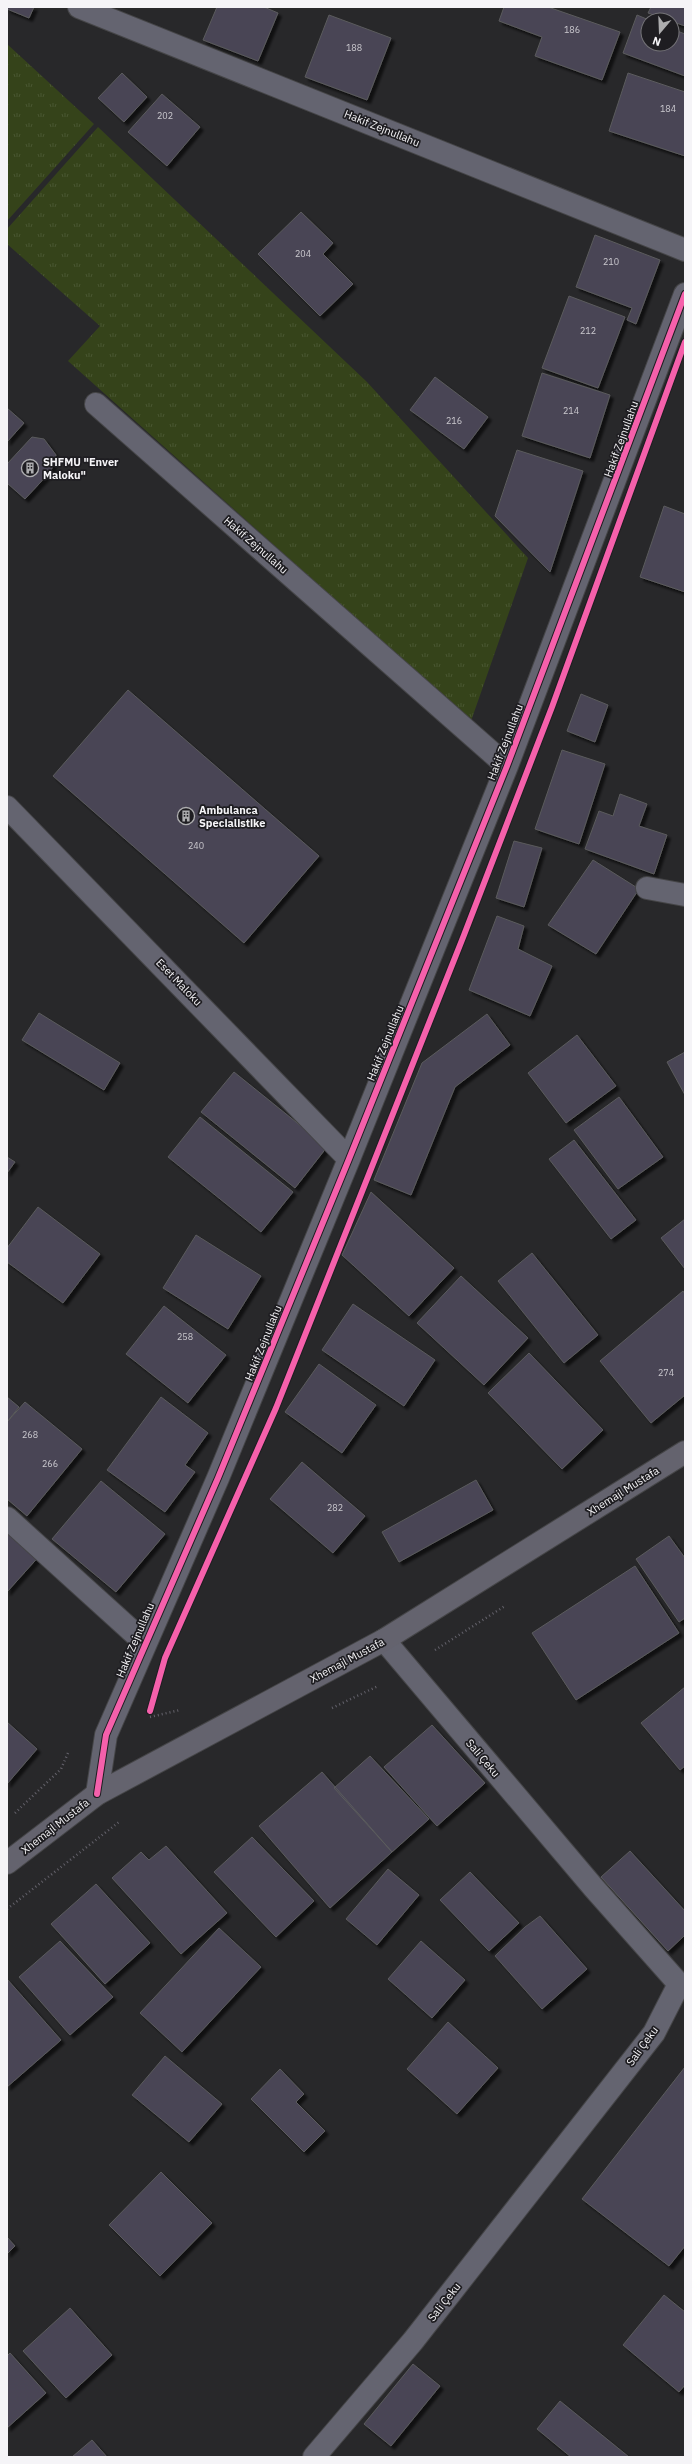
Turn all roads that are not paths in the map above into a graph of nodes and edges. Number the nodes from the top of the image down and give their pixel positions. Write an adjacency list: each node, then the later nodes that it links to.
1 (79, 7): 2 (street, Hakif Zejnullahu)
2 (685, 250)
3 (685, 294): 5 (street, Hakif Zejnullahu)
4 (96, 404): 5 (street, Hakif Zejnullahu)
5 (507, 766): 9 (street, Hakif Zejnullahu)
6 (7, 807): 9 (street, Eset Maloku)
7 (648, 888): 8 (street)
8 (685, 895)
9 (349, 1159): 13 (street, Hakif Zejnullahu)
10 (685, 1452): 12 (main road, Xhemajl Mustafa)
11 (7, 1518): 13 (street, Hakif Zejnullahu)
12 (384, 1640): 14 (main road, Xhemajl Mustafa); 16 (street, Sali Çeku)
13 (145, 1643): 14 (street, Hakif Zejnullahu)
14 (97, 1794): 15 (main road, Xhemajl Mustafa)
15 (7, 1863)
16 (314, 2457)

